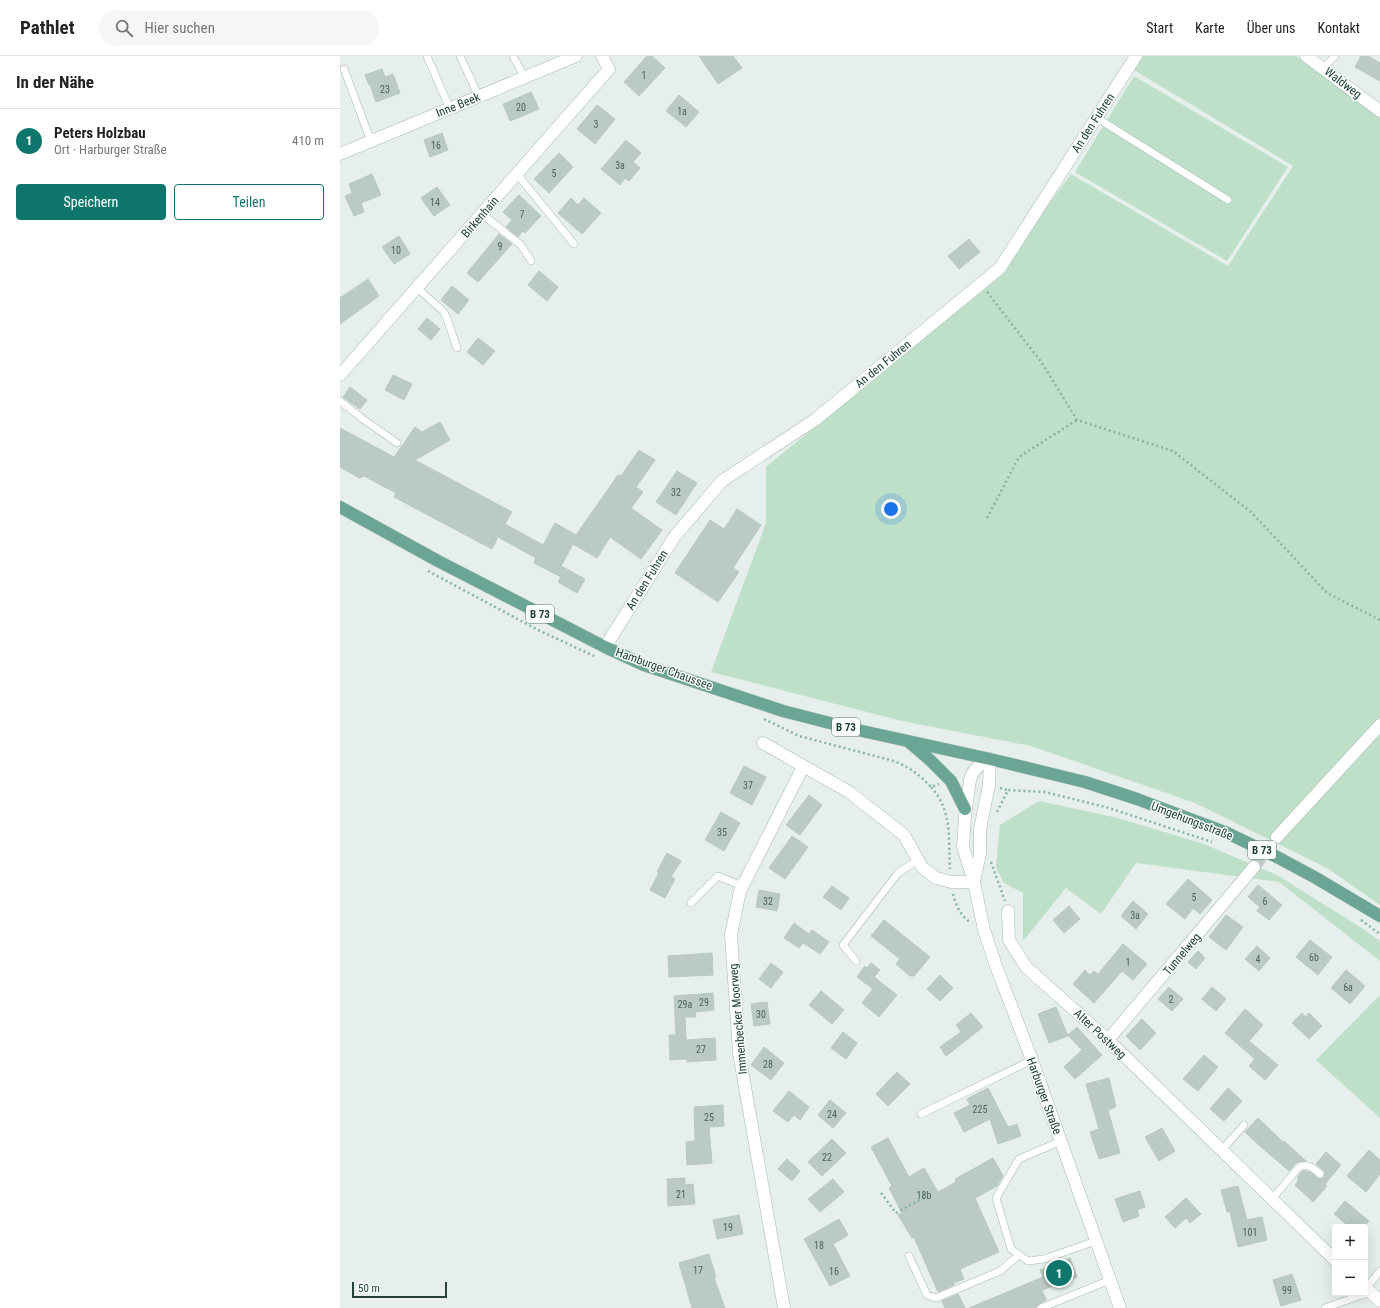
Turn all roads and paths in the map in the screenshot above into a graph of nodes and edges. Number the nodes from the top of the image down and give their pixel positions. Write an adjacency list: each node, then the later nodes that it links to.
1 (427, 56): 13 (lane)
2 (460, 56): 12 (lane)
3 (513, 56): 11 (lane)
4 (576, 56): 11 (street, Inne Beek)
5 (602, 56): 18 (street, Birkenhain)
6 (1136, 56): 15 (street, An den Fuhren)
7 (1306, 56): 9 (street, Waldweg)
8 (1335, 56): 9 (lane)
9 (1323, 68): 14 (street, Waldweg)
10 (344, 69): 16 (lane)
11 (525, 78): 12 (street, Inne Beek)
12 (479, 97): 13 (street, Inne Beek)
13 (450, 109): 16 (street, Inne Beek)
14 (1380, 111)
15 (1097, 118): 19 (lane); 23 (street, An den Fuhren)
16 (371, 141): 17 (street, Inne Beek)
17 (340, 154)
18 (517, 174): 20 (street, Birkenhain); 21 (lane)
19 (1228, 200)
20 (482, 214): 22 (lane); 24 (street, Birkenhain)
21 (574, 244)
22 (531, 261)
23 (981, 284): 28 (path); 33 (street, An den Fuhren)
24 (417, 288): 25 (lane); 26 (street, Birkenhain)
25 (457, 348)
26 (340, 375)
27 (340, 401): 29 (lane)
28 (1077, 420): 31 (path); 32 (path)
29 (397, 443)
30 (340, 507): 33 (main road, Hamburger Chaussee / B 73)
31 (987, 518)
32 (1380, 620)
33 (605, 647): 35 (main road, Hamburger Chaussee / B 73)
34 (1380, 725): 42 (street)
35 (908, 742): 37 (main road, Hamburger Chaussee / B 73); 40 (main road)
36 (763, 743): 38 (street)
37 (990, 759): 40 (street, Harburger Straße); 48 (street, Harburger Straße); 52 (main road, Umgehungsstraße / B 73)
38 (803, 767): 44 (street); 49 (street, Immenbecker Moorweg)
39 (931, 786): 47 (path)
40 (965, 809): 48 (street, Harburger Straße)
41 (995, 816): 43 (path)
42 (1277, 837)
43 (1213, 842)
44 (918, 860): 47 (street); 56 (lane)
45 (990, 860): 51 (path)
46 (1254, 867): 57 (street, Tunnelweg)
47 (951, 882): 48 (street); 54 (path)
48 (974, 882): 54 (street, Harburger Straße)
49 (742, 886): 50 (lane); 77 (street, Immenbecker Moorweg)
50 (691, 903)
51 (1008, 911): 57 (street, Alter Postweg)
52 (1380, 916)
53 (1356, 917): 55 (path)
54 (984, 930): 58 (street, Harburger Straße)
55 (1380, 934)
56 (856, 960)
57 (1108, 1040): 62 (street, Alter Postweg)
58 (1032, 1060): 59 (lane); 61 (street, Harburger Straße)
59 (920, 1114)
60 (1244, 1125): 62 (lane)
61 (1061, 1142): 67 (street, Harburger Straße); 68 (lane)
62 (1222, 1150): 66 (street, Alter Postweg)
63 (1320, 1174): 66 (lane)
64 (881, 1193): 65 (path)
65 (925, 1197)
66 (1272, 1199): 70 (street, Alter Postweg)
67 (1096, 1241): 68 (lane); 72 (street, Harburger Straße)
68 (1019, 1255): 69 (lane)
69 (909, 1256)
70 (1332, 1257)
71 (1380, 1271): 73 (lane)
72 (1110, 1280): 78 (lane); 79 (street, Harburger Straße)
73 (1368, 1288)
74 (1368, 1290): 76 (street)
75 (1352, 1296): 80 (lane)
76 (1380, 1300)
77 (784, 1308)
78 (1041, 1308)
79 (1120, 1308)
80 (1325, 1308)

